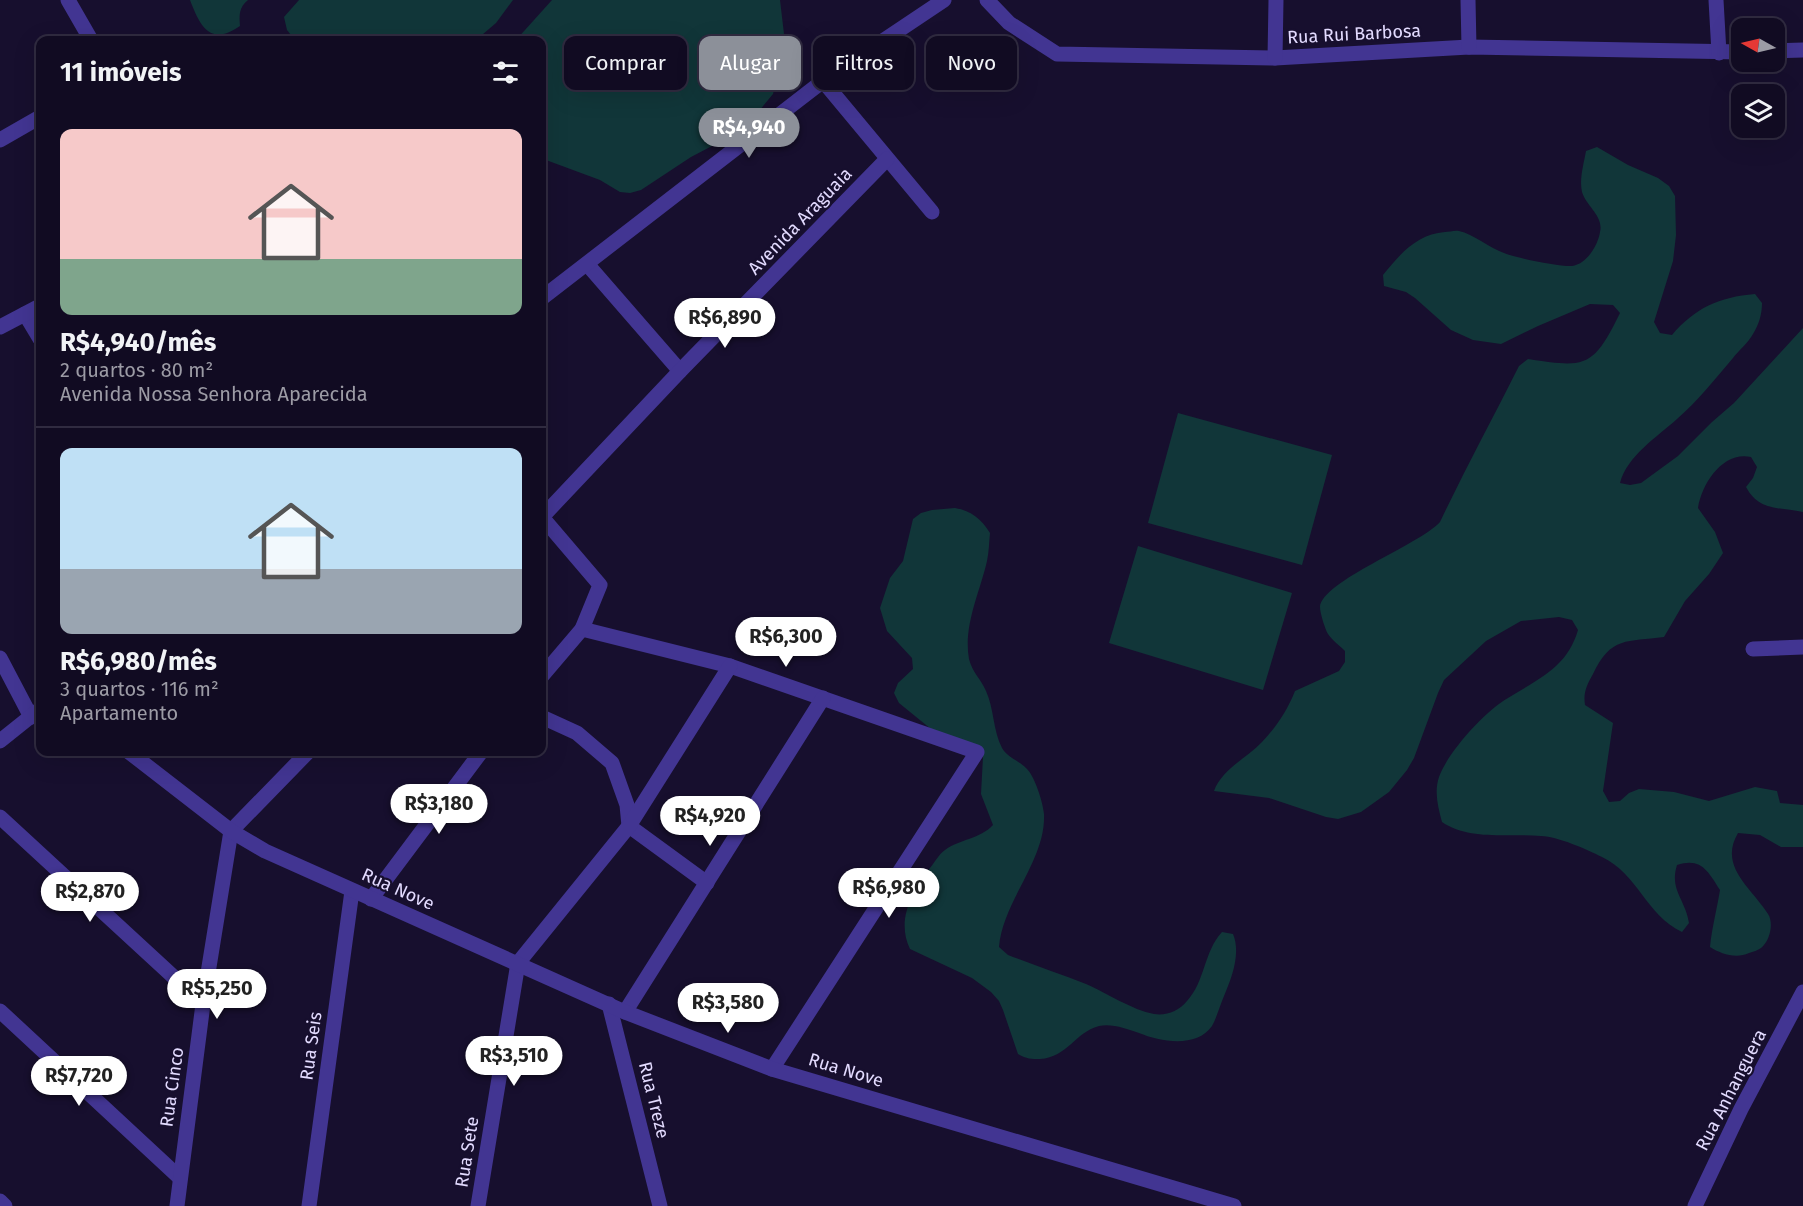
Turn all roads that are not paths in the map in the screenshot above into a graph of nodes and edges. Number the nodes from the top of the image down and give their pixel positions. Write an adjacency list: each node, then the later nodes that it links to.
1 (68, 0): 7 (street)
2 (944, 0): 8 (street)
3 (987, 0): 14 (street, Rua Rui Barbosa)
4 (1276, 0): 14 (street)
5 (1468, 0): 9 (street)
6 (1716, 0): 13 (street)
7 (89, 36)
8 (890, 36)
9 (1470, 47): 13 (street, Rua Rui Barbosa); 14 (street, Rua Rui Barbosa)
10 (1803, 50): 11 (street)
11 (1785, 51)
12 (1731, 52): 13 (street, Rua Rui Barbosa)
13 (1719, 53)
14 (1275, 58)
15 (813, 89): 21 (street)
16 (830, 90): 19 (street)
17 (36, 119): 18 (street)
18 (0, 140)
19 (887, 159): 20 (street); 27 (street, Avenida Araguaia)
20 (932, 212)
21 (587, 264): 22 (street); 27 (street)
22 (546, 295)
23 (36, 308): 24 (street)
24 (25, 314): 25 (street); 26 (street)
25 (0, 327)
26 (36, 332)
27 (680, 371): 28 (street, Avenida Araguaia)
28 (546, 513)
29 (546, 522): 30 (street)
30 (582, 629): 34 (street); 35 (street)
31 (1803, 647): 32 (street)
32 (1753, 649)
33 (0, 658): 37 (street)
34 (730, 666): 36 (street); 44 (street)
35 (546, 671)
36 (823, 698): 46 (street); 55 (street)
37 (36, 713): 39 (street)
38 (546, 719): 44 (street)
39 (0, 741)
40 (134, 756): 45 (street)
41 (304, 756): 45 (street)
42 (478, 756): 48 (street)
43 (0, 817): 51 (street)
44 (629, 826): 46 (street); 49 (street)
45 (231, 831): 47 (street, Rua Nove); 51 (street, Rua Cinco)
46 (707, 883): 54 (street)
47 (352, 891): 48 (street, Rua Nove); 60 (street, Rua Seis)
48 (371, 899): 49 (street, Rua Nove)
49 (518, 963): 52 (street, Rua Nove); 61 (street, Rua Sete)
50 (1803, 992): 64 (street, Rua Anhanguera)
51 (203, 1004): 56 (street, Rua Cinco)
52 (609, 1004): 54 (street, Rua Nove); 62 (street, Rua Treze)
53 (0, 1011): 56 (street)
54 (625, 1012): 55 (street, Rua Nove)
55 (772, 1069): 63 (street, Rua Nove)
56 (180, 1178): 59 (street, Rua Cinco)
57 (0, 1201): 58 (street)
58 (5, 1206)
59 (177, 1206)
60 (309, 1206)
61 (478, 1206)
62 (660, 1206)
63 (1234, 1206)
64 (1695, 1206)

